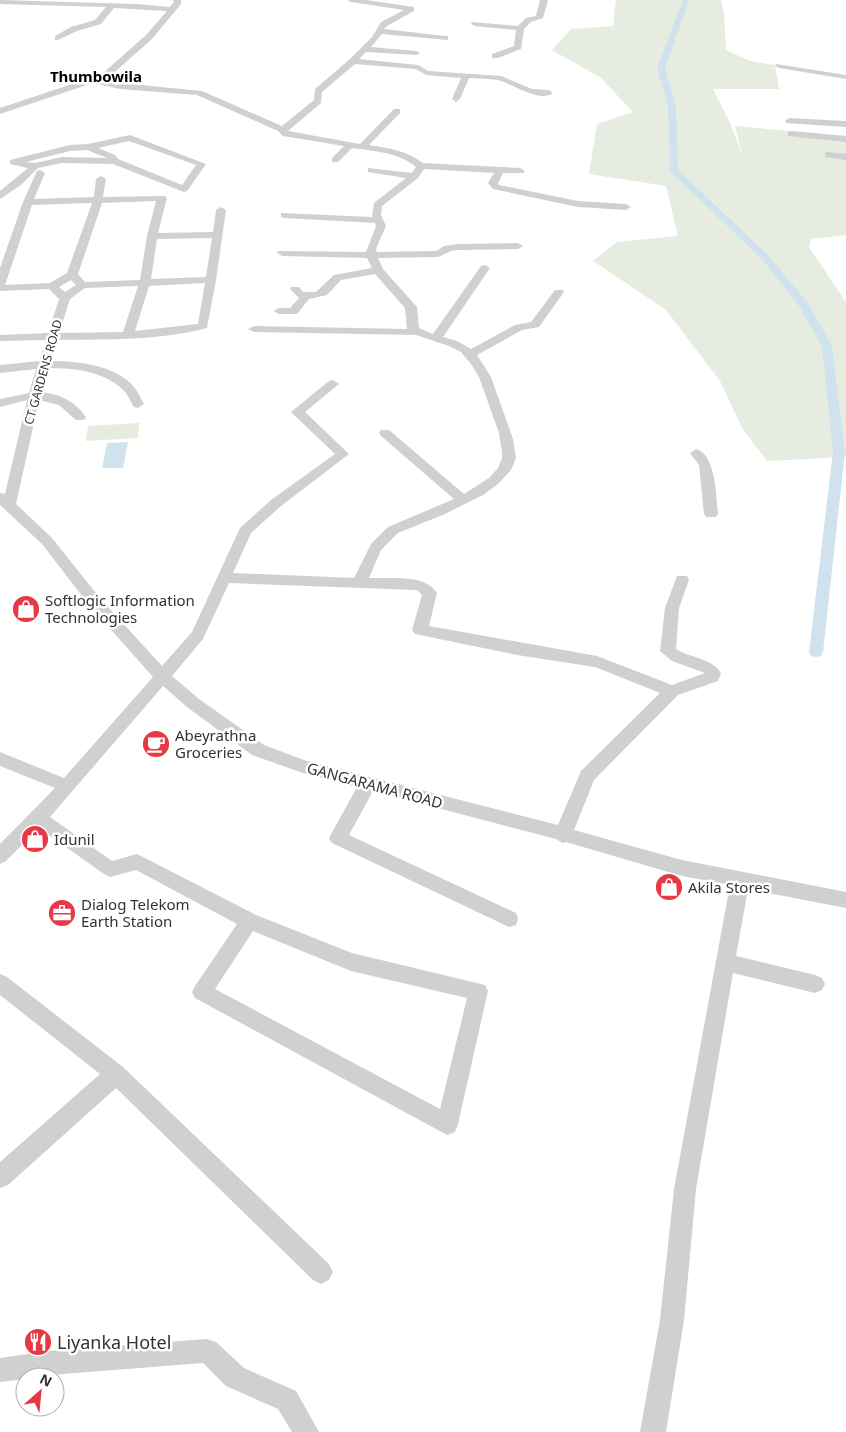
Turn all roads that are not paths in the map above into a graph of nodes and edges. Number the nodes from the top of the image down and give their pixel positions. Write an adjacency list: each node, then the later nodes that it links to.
1 (177, 0): 8 (street)
2 (351, 0): 6 (street)
3 (401, 0): 6 (street)
4 (544, 0): 10 (street)
5 (0, 2): 7 (street)
6 (386, 5): 11 (street)
7 (112, 6): 8 (street); 12 (street)
8 (171, 9): 21 (street)
9 (475, 24): 10 (street)
10 (520, 28): 16 (street)
11 (379, 31): 13 (street); 14 (street)
12 (58, 38)
13 (445, 38)
14 (364, 49): 15 (street); 17 (street)
15 (416, 53)
16 (495, 56)
17 (353, 61): 19 (street); 28 (street)
18 (779, 66): 20 (street)
19 (465, 76): 22 (street); 23 (street)
20 (846, 77)
21 (96, 81): 24 (street); 28 (street)
22 (549, 92)
23 (456, 99)
24 (0, 111)
25 (397, 111): 32 (street)
26 (789, 122): 27 (street)
27 (846, 124)
28 (283, 130): 31 (street)
29 (791, 134): 30 (street)
30 (846, 139)
31 (350, 144): 32 (street); 36 (street)
32 (362, 146): 38 (street)
33 (88, 147): 37 (street); 37 (street); 39 (street)
34 (828, 155): 35 (street)
35 (846, 157)
36 (335, 160)
37 (114, 161): 39 (street)
38 (421, 166): 41 (street); 43 (street)
39 (38, 170): 45 (street); 47 (street)
40 (371, 170): 43 (street)
41 (500, 170): 42 (street); 48 (street)
42 (520, 171)
43 (415, 176): 51 (street)
44 (101, 179): 46 (street)
45 (0, 196)
46 (98, 200): 47 (street); 53 (street); 59 (street)
47 (28, 202): 62 (street)
48 (626, 207)
49 (222, 210): 52 (street)
50 (285, 215): 51 (street)
51 (378, 220): 56 (street)
52 (218, 235): 53 (street); 60 (street)
53 (152, 236): 61 (street)
54 (518, 246): 56 (street)
55 (282, 253): 56 (street)
56 (372, 255): 58 (street)
57 (485, 268): 76 (street)
58 (378, 270): 68 (street); 72 (street)
59 (72, 275): 63 (street); 64 (street)
60 (211, 280): 61 (street); 73 (street)
61 (146, 282): 63 (street); 73 (street)
62 (0, 284)
63 (82, 285): 69 (street)
64 (52, 286): 65 (street); 69 (street)
65 (0, 288)
66 (295, 289): 68 (street)
67 (559, 292): 77 (street)
68 (307, 295): 70 (street)
69 (65, 298): 74 (street, CT GARDENS ROAD)
70 (279, 311)
71 (254, 329): 72 (street)
72 (416, 332): 76 (street)
73 (128, 335): 74 (street)
74 (52, 337): 75 (street); 78 (street, CT GARDENS ROAD)
75 (0, 338)
76 (436, 338): 77 (street)
77 (470, 354): 87 (street)
78 (44, 364): 79 (street); 81 (street, CT GARDENS ROAD); 83 (street)
79 (0, 369)
80 (333, 384): 90 (street)
81 (34, 395): 82 (street); 84 (street); 88 (street, CT GARDENS ROAD)
82 (0, 403)
83 (138, 404)
84 (80, 417)
85 (385, 433): 87 (street)
86 (696, 453): 89 (street)
87 (463, 500): 92 (street)
88 (5, 501): 93 (street, GANGARAMA ROAD)
89 (711, 514)
90 (225, 578): 92 (street); 93 (street)
91 (682, 580): 94 (street)
92 (360, 582): 94 (street)
93 (161, 676): 96 (street, GANGARAMA ROAD); 97 (street)
94 (672, 691): 99 (street)
95 (0, 759): 97 (street)
96 (368, 784): 99 (street, GANGARAMA ROAD); 103 (street)
97 (67, 786): 98 (street)
98 (38, 818): 100 (street); 104 (street)
99 (563, 836): 101 (street, GANGARAMA ROAD)
100 (0, 856)
101 (740, 880): 102 (street, GANGARAMA ROAD); 105 (street)
102 (846, 900)
103 (509, 919)
104 (249, 921): 104 (street)
105 (726, 962): 107 (street); 113 (street)
106 (0, 984): 108 (street)
107 (815, 984)
108 (116, 1074): 109 (street); 110 (street)
109 (0, 1178)
110 (321, 1272)
111 (0, 1370): 112 (street)
112 (306, 1432)
113 (653, 1432)

